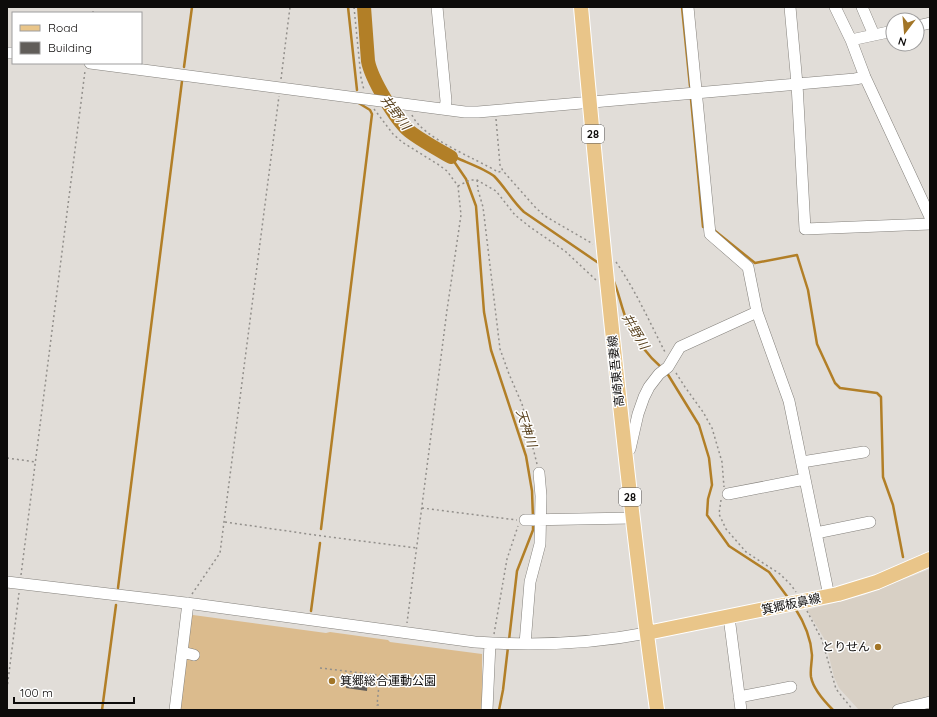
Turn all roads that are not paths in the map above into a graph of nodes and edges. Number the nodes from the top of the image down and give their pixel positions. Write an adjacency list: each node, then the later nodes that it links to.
1 (438, 7): 15 (street)
2 (581, 7): 14 (main road, 高崎東吾妻線 / 28)
3 (688, 7): 13 (street)
4 (790, 7): 12 (street)
5 (835, 7): 9 (street)
6 (862, 7): 8 (street)
7 (885, 33): 8 (street)
8 (874, 35): 9 (street)
9 (851, 40): 11 (street)
10 (88, 67): 15 (street)
11 (865, 77): 12 (street); 16 (street)
12 (797, 84): 13 (street); 17 (street)
13 (697, 92): 14 (street); 18 (street)
14 (590, 102): 15 (street); 19 (main road, 高崎東吾妻線 / 28)
15 (445, 109)
16 (930, 217)
17 (930, 224)
18 (757, 312): 19 (street); 21 (street)
19 (625, 451): 25 (main road, 高崎東吾妻線 / 28)
20 (864, 452): 21 (street)
21 (802, 462): 23 (street)
22 (539, 473): 26 (street)
23 (805, 479): 24 (street); 28 (street)
24 (724, 494)
25 (632, 518): 26 (street); 34 (main road, 高崎東吾妻線 / 28)
26 (533, 520): 36 (street)
27 (870, 522): 28 (street)
28 (816, 533): 31 (street)
29 (930, 559): 31 (main road, 箕郷板鼻線)
30 (7, 582): 32 (street)
31 (829, 596): 33 (main road, 箕郷板鼻線)
32 (188, 603): 35 (street); 37 (street)
33 (729, 617): 34 (main road, 箕郷板鼻線); 40 (street)
34 (647, 632): 36 (street); 44 (main road, 高崎東吾妻線 / 28)
35 (493, 643): 36 (street); 43 (street)
36 (523, 644)
37 (182, 652): 38 (street); 42 (street)
38 (194, 655)
39 (791, 687): 40 (street)
40 (739, 697): 45 (street)
41 (930, 702): 46 (street)
42 (174, 710)
43 (487, 710)
44 (657, 710)
45 (741, 710)
46 (898, 710)

